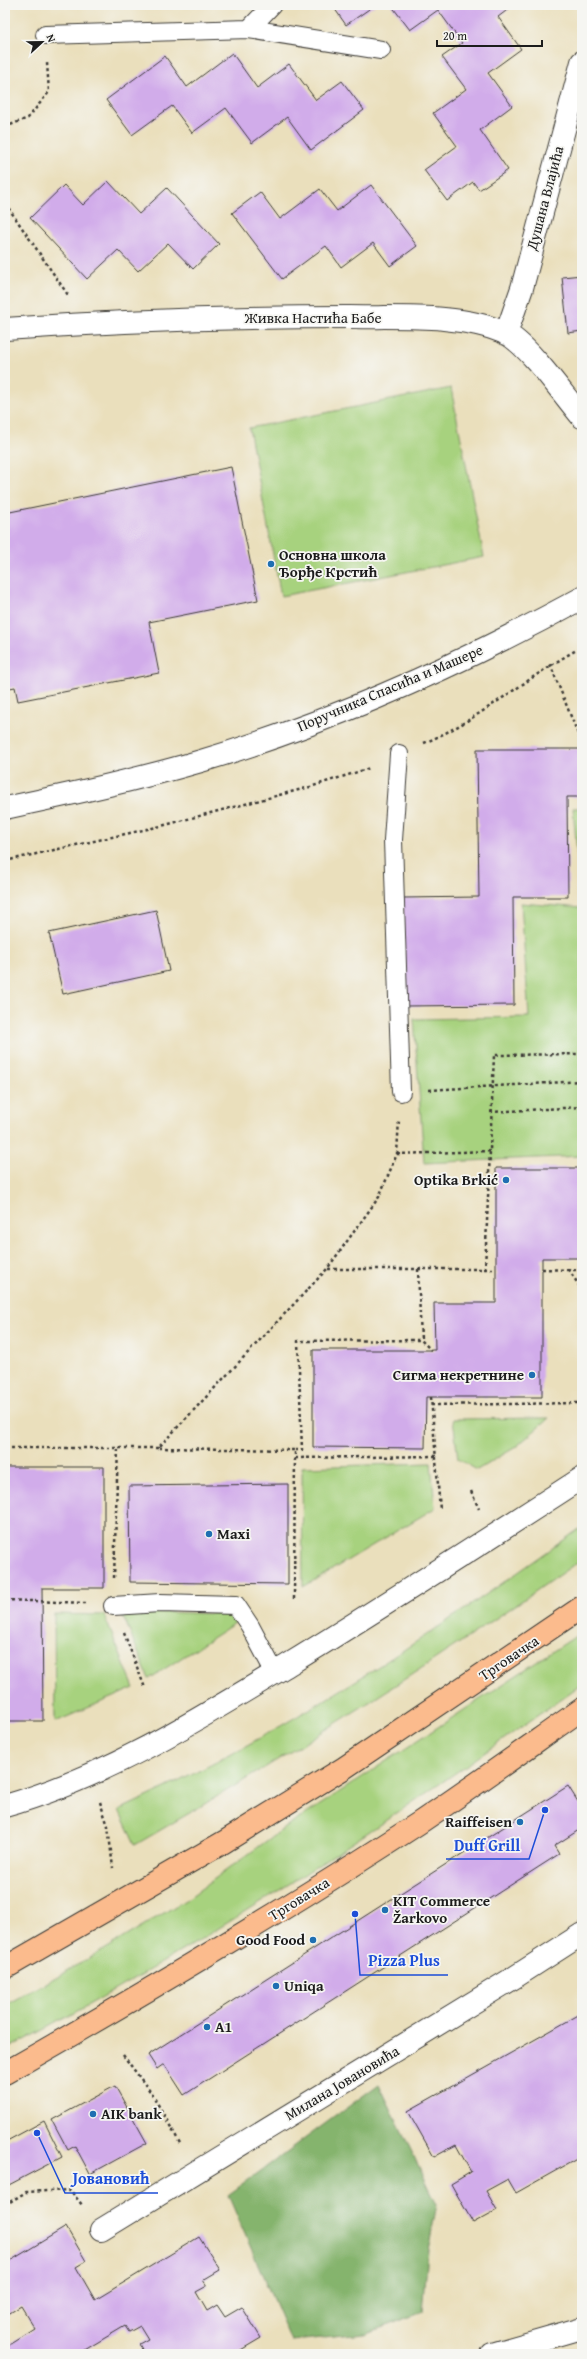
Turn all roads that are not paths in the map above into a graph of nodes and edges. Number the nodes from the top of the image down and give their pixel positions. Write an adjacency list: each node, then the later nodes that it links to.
1 (272, 5): 2 (lane)
2 (248, 29): 3 (lane); 4 (lane)
3 (45, 35)
4 (381, 50)
5 (582, 62): 7 (street, Душана Влајића)
6 (5, 329): 7 (street, Живка Настића Бабе)
7 (506, 334): 8 (street, Живка Настића Бабе)
8 (582, 418)
9 (582, 598): 11 (street, Поручника Спасића и Машере)
10 (399, 754): 12 (lane)
11 (5, 808)
12 (401, 1092)
13 (582, 1478): 16 (street)
14 (113, 1606): 16 (lane)
15 (582, 1607): 20 (main road, Трговачка)
16 (275, 1673): 18 (street)
17 (582, 1709): 21 (main road, Трговачка)
18 (5, 1806)
19 (582, 1934): 22 (street, Милана Јовановића)
20 (5, 1968)
21 (5, 2073)
22 (101, 2230)
23 (582, 2328): 24 (street)
24 (492, 2354)

